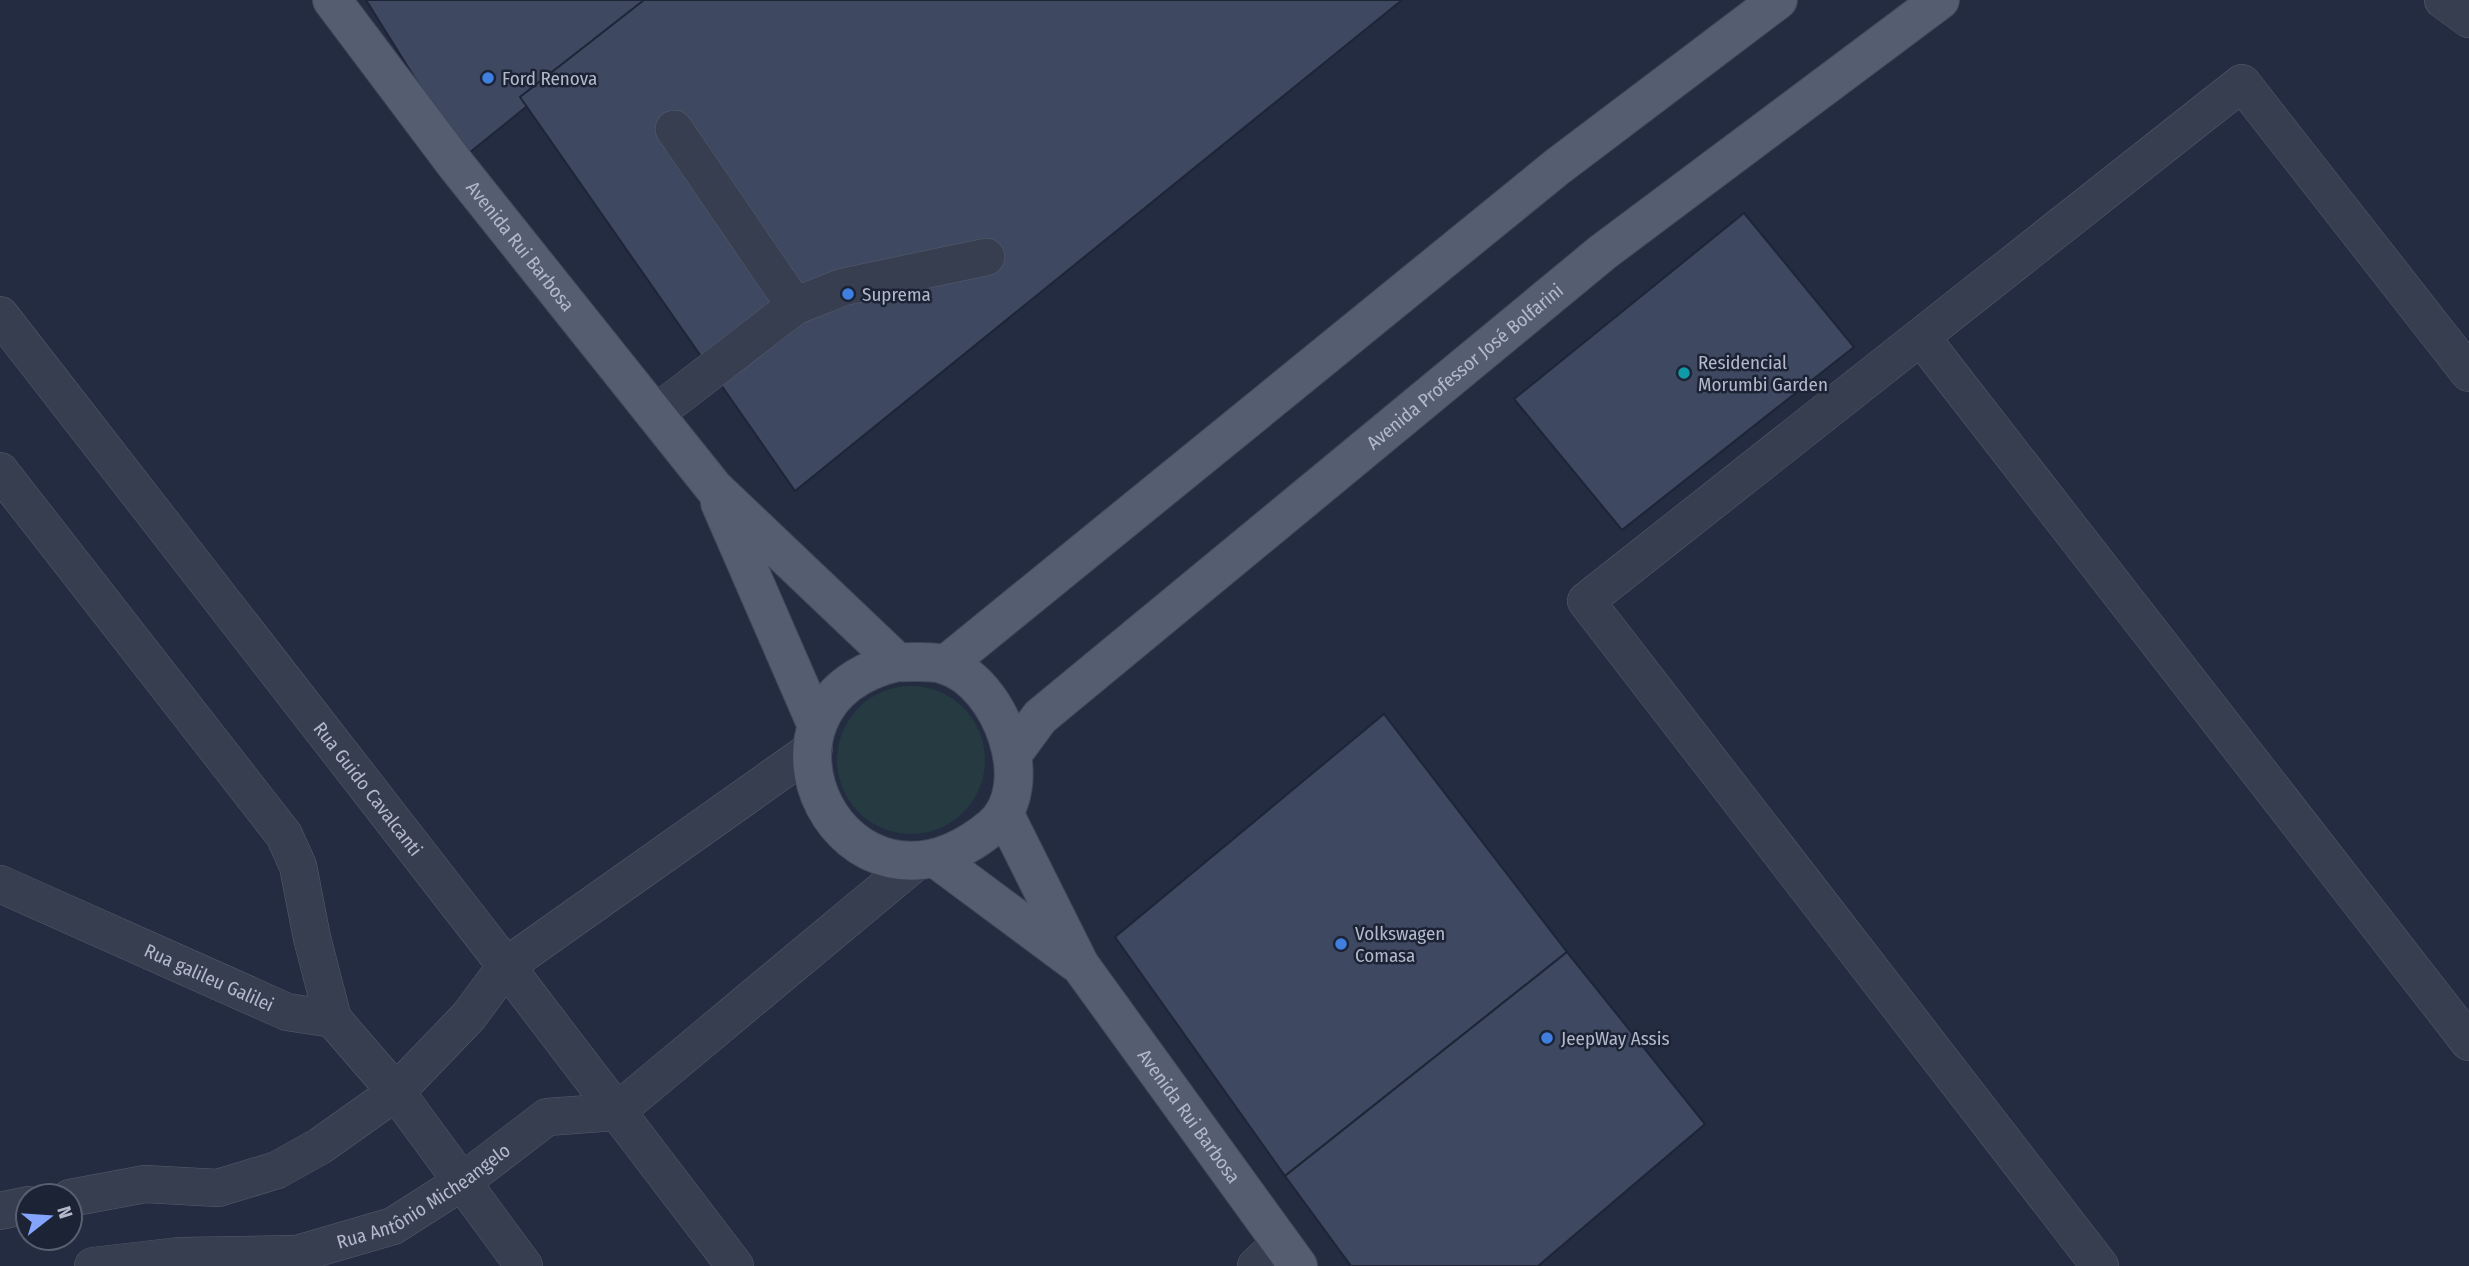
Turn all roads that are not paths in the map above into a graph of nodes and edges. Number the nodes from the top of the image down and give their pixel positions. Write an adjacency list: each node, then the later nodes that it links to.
1 (332, 0): 12 (main road, Avenida Rui Barbosa)
2 (1778, 0): 16 (main road)
3 (1940, 0): 18 (main road, Avenida Professor José Bolfarini)
4 (2443, 0): 5 (street)
5 (2469, 19)
6 (674, 129): 8 (street)
7 (986, 257): 8 (street)
8 (795, 306): 12 (street)
9 (0, 315): 22 (street, Rua Guido Cavalcanti)
10 (1921, 337): 11 (street); 25 (street); 34 (street)
11 (2469, 373)
12 (655, 414): 14 (main road, Avenida Rui Barbosa)
13 (0, 471): 24 (street)
14 (714, 488): 15 (main road, Avenida Rui Barbosa); 17 (main road, Avenida Rui Barbosa)
15 (897, 662): 16 (main road); 17 (main road)
16 (945, 665): 18 (main road)
17 (815, 737): 20 (main road, Avenida Rui Barbosa); 22 (street)
18 (1012, 755): 19 (main road)
19 (1005, 815): 20 (main road); 23 (main road, Avenida Rui Barbosa)
20 (926, 859): 23 (main road, Avenida Rui Barbosa); 27 (street)
21 (0, 884): 24 (street, Rua galileu Galilei)
22 (506, 965): 26 (street); 27 (street, Rua Guido Cavalcanti)
23 (1080, 965): 30 (main road, Avenida Rui Barbosa)
24 (333, 1018): 26 (street)
25 (2469, 1042)
26 (396, 1093): 28 (street); 29 (street)
27 (616, 1112): 28 (street, Rua Antônio Micheangelo); 33 (street, Rua Guido Cavalcanti)
28 (462, 1182): 31 (street, Rua Antônio Micheangelo); 32 (street)
29 (84, 1195)
30 (1278, 1259)
31 (93, 1266)
32 (524, 1266)
33 (735, 1266)
34 (2100, 1266)

